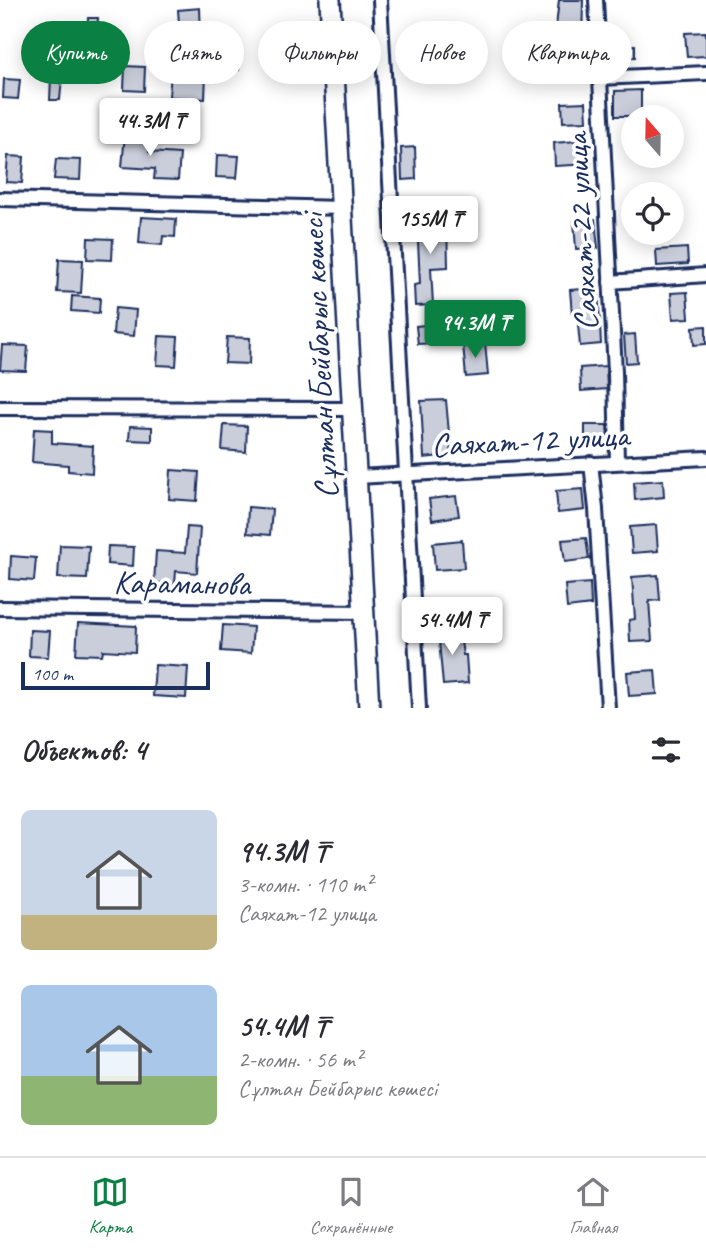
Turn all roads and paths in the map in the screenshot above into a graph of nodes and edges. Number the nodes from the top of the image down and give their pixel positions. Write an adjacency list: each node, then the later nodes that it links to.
1 (330, 0): 9 (main road, Сұлтан Бейбарыс көшесі)
2 (380, 0): 17 (street)
3 (596, 0): 4 (street, Саяхат-22 улица)
4 (597, 21)
5 (706, 73): 6 (street)
6 (632, 76)
7 (600, 84): 11 (street, Саяхат-22 улица)
8 (0, 199): 9 (street)
9 (342, 208): 13 (main road, Сұлтан Бейбарыс көшесі)
10 (706, 275): 11 (street)
11 (610, 282): 15 (street, Саяхат-22 улица)
12 (0, 408): 13 (street)
13 (353, 409): 18 (main road, Сұлтан Бейбарыс көшесі)
14 (706, 458): 15 (street, Саяхат-12 улица)
15 (617, 462): 16 (street, Саяхат-12 улица)
16 (591, 463): 17 (street, Саяхат-12 улица); 23 (street)
17 (406, 475): 18 (street, Саяхат-12 улица); 22 (street)
18 (357, 477): 20 (main road, Сұлтан Бейбарыс көшесі)
19 (0, 608): 20 (street, Караманова)
20 (364, 612): 21 (main road, Сұлтан Бейбарыс көшесі)
21 (369, 708)
22 (419, 708)
23 (608, 708)

